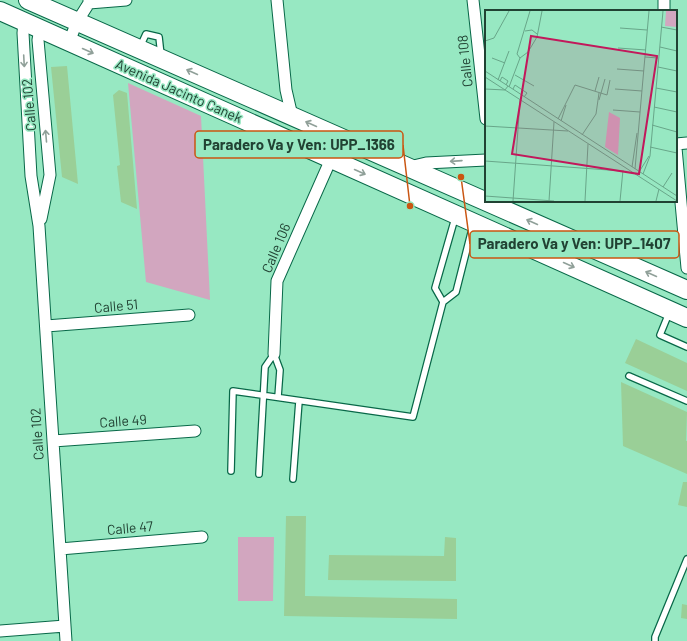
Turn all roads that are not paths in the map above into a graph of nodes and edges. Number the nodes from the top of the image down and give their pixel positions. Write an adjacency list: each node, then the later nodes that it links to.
1 (28, 0): 7 (main road, Avenida Jacinto Canek)
2 (126, 0): 5 (street)
3 (277, 0): 11 (street)
4 (473, 0): 10 (street, Calle 108)
5 (89, 2): 7 (street)
6 (0, 13): 8 (main road, Avenida Jacinto Canek)
7 (77, 22): 9 (street); 11 (main road, Avenida Jacinto Canek, one-way to 7)
8 (32, 25): 9 (main road, Avenida Jacinto Canek); 22 (street, Calle 102, one-way to 8); 22 (street, Calle 102, one-way to 22)
9 (69, 42): 14 (main road, Avenida Jacinto Canek, one-way to 14)
10 (485, 110)
11 (292, 116): 17 (main road, Avenida Jacinto Canek, one-way to 11)
12 (687, 143): 13 (street)
13 (677, 144)
14 (331, 159): 20 (main road, Avenida Jacinto Canek, one-way to 20); 31 (street, Calle 106)
15 (677, 159): 23 (street)
16 (485, 160): 17 (street, one-way to 17)
17 (409, 168): 18 (main road, Avenida Jacinto Canek)
18 (485, 200)
19 (493, 203): 24 (main road, Avenida Jacinto Canek, one-way to 19)
20 (456, 215): 21 (main road, Avenida Jacinto Canek); 25 (lane)
21 (474, 222): 25 (lane); 26 (main road, Avenida Jacinto Canek, one-way to 26)
22 (39, 226): 29 (street, Calle 102)
23 (687, 268)
24 (687, 290)
25 (443, 302): 35 (lane)
26 (670, 310): 28 (main road, Avenida Jacinto Canek); 30 (lane)
27 (189, 315): 29 (street, Calle 51)
28 (687, 318)
29 (46, 326): 38 (street, Calle 102)
30 (687, 347)
31 (274, 354): 33 (lane); 34 (lane)
32 (629, 376): 36 (lane)
33 (263, 395): 34 (lane); 39 (lane); 40 (lane)
34 (278, 397): 35 (lane)
35 (299, 400): 41 (lane)
36 (687, 401)
37 (195, 431): 38 (street, Calle 49)
38 (53, 441): 43 (street, Calle 102)
39 (231, 471)
40 (259, 474)
41 (293, 479)
42 (202, 537): 43 (street, Calle 47)
43 (60, 549): 45 (street, Calle 102)
44 (687, 559): 48 (lane)
45 (65, 626): 46 (street); 47 (street, Calle 102)
46 (0, 631)
47 (66, 641)
48 (655, 641)

